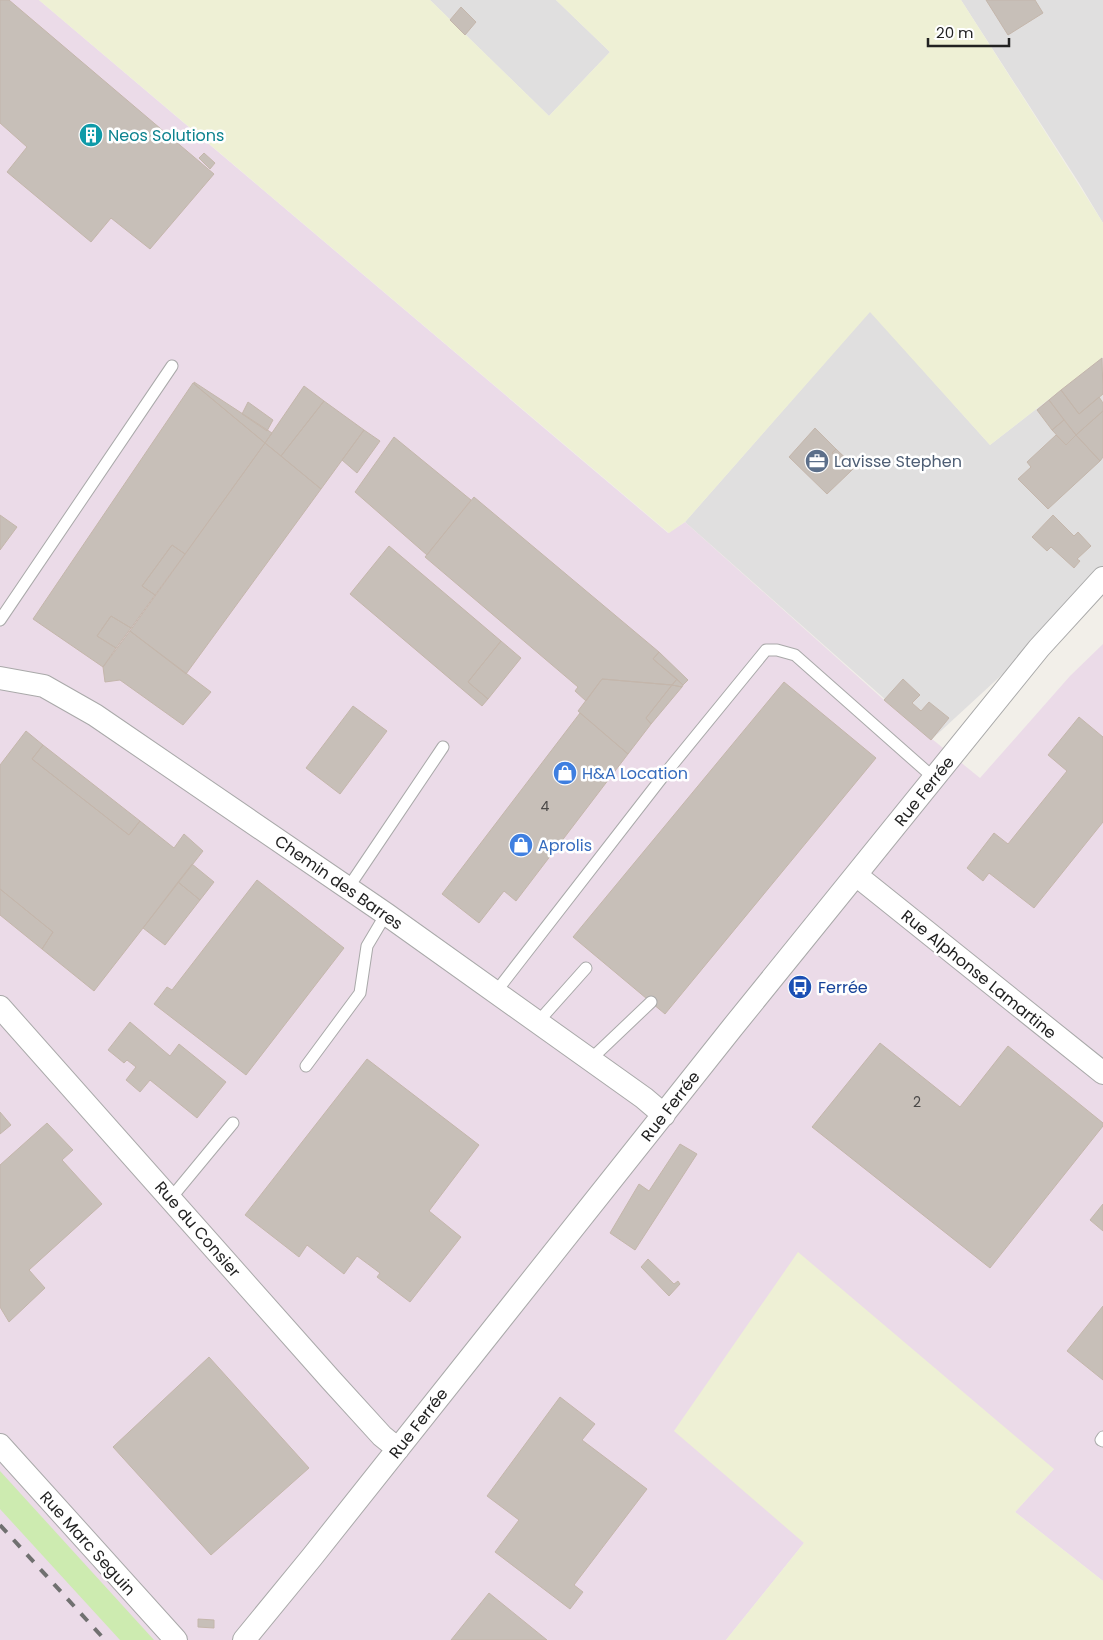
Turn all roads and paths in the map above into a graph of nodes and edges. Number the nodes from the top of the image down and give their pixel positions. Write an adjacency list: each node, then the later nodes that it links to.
1 (172, 366): 3 (lane)
2 (1103, 578): 6 (street, Rue Ferrée)
3 (0, 620)
4 (0, 678): 8 (street, Chemin des Barres)
5 (443, 747): 8 (lane)
6 (934, 778): 7 (street, Rue Ferrée); 11 (lane)
7 (856, 875): 17 (street, Rue Alphonse Lamartine); 18 (street, Rue Ferrée)
8 (348, 888): 9 (street, Chemin des Barres)
9 (386, 914): 11 (street, Chemin des Barres); 16 (lane)
10 (586, 968): 14 (lane)
11 (496, 993): 14 (street, Chemin des Barres)
12 (651, 1002): 15 (lane)
13 (0, 1008): 20 (street, Rue du Consier)
14 (537, 1023): 15 (street, Chemin des Barres)
15 (590, 1060): 18 (street, Chemin des Barres)
16 (306, 1066)
17 (1103, 1073)
18 (664, 1115): 24 (street, Rue Ferrée)
19 (233, 1123): 20 (lane)
20 (171, 1198): 24 (street, Rue du Consier)
21 (1103, 1437): 22 (lane)
22 (1103, 1441)
23 (0, 1445): 25 (street, Rue Marc Seguin)
24 (398, 1449): 26 (street, Rue Ferrée)
25 (176, 1640)
26 (244, 1640)

